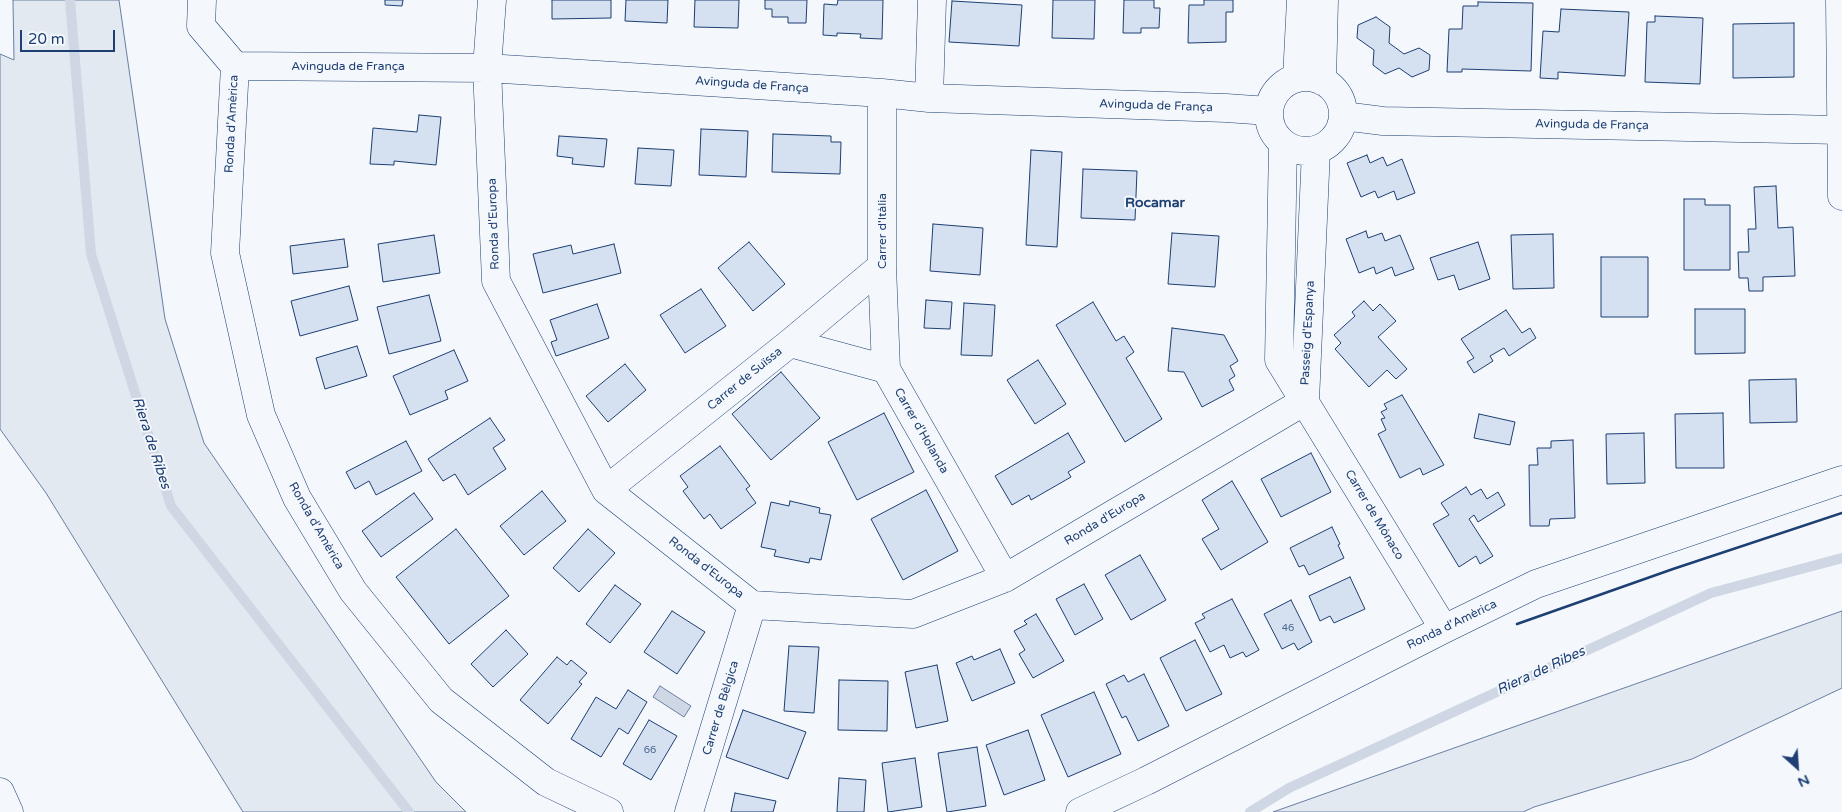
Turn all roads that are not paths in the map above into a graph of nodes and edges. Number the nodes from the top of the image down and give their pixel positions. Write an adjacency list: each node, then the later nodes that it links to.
1 (202, 0): 7 (street)
2 (492, 0): 8 (street, Ronda d'Europa)
3 (932, 0): 11 (street)
4 (1301, 0): 9 (street)
5 (1324, 0): 9 (street)
6 (1840, 0): 14 (street)
7 (235, 66): 8 (street, Avinguda de França); 29 (street, Ronda d'Amèrica)
8 (488, 68): 10 (street, Avinguda de França); 23 (street, Ronda d'Europa)
9 (1310, 80): 12 (street); 13 (street)
10 (882, 93): 11 (street, Avinguda de França); 18 (street, Carrer d'Itàlia)
11 (929, 98): 12 (street, Avinguda de França)
12 (1269, 111): 15 (street)
13 (1343, 116): 14 (street, Avinguda de França); 16 (street)
14 (1841, 130): 17 (street)
15 (1283, 142): 16 (street); 21 (street, Passeig d'Espanya)
16 (1316, 150): 21 (street, Passeig d'Espanya)
17 (1842, 196)
18 (882, 266): 19 (street, Carrer de Suïssa); 20 (street, Carrer d'Itàlia)
19 (790, 343): 20 (street); 23 (street, Carrer de Suïssa)
20 (886, 369): 24 (street, Carrer d'Holanda)
21 (1304, 401): 24 (street, Ronda d'Europa); 26 (street, Carrer de Mónaco)
22 (1842, 480): 26 (street, Ronda d'Amèrica)
23 (606, 490): 25 (street, Ronda d'Europa)
24 (1005, 578): 25 (street, Ronda d'Europa)
25 (752, 605): 30 (street, Carrer de Bèlgica)
26 (1444, 629): 31 (street, Ronda d'Amèrica)
27 (0, 792): 28 (street)
28 (10, 812)
29 (609, 812)
30 (689, 812)
31 (1080, 812)

